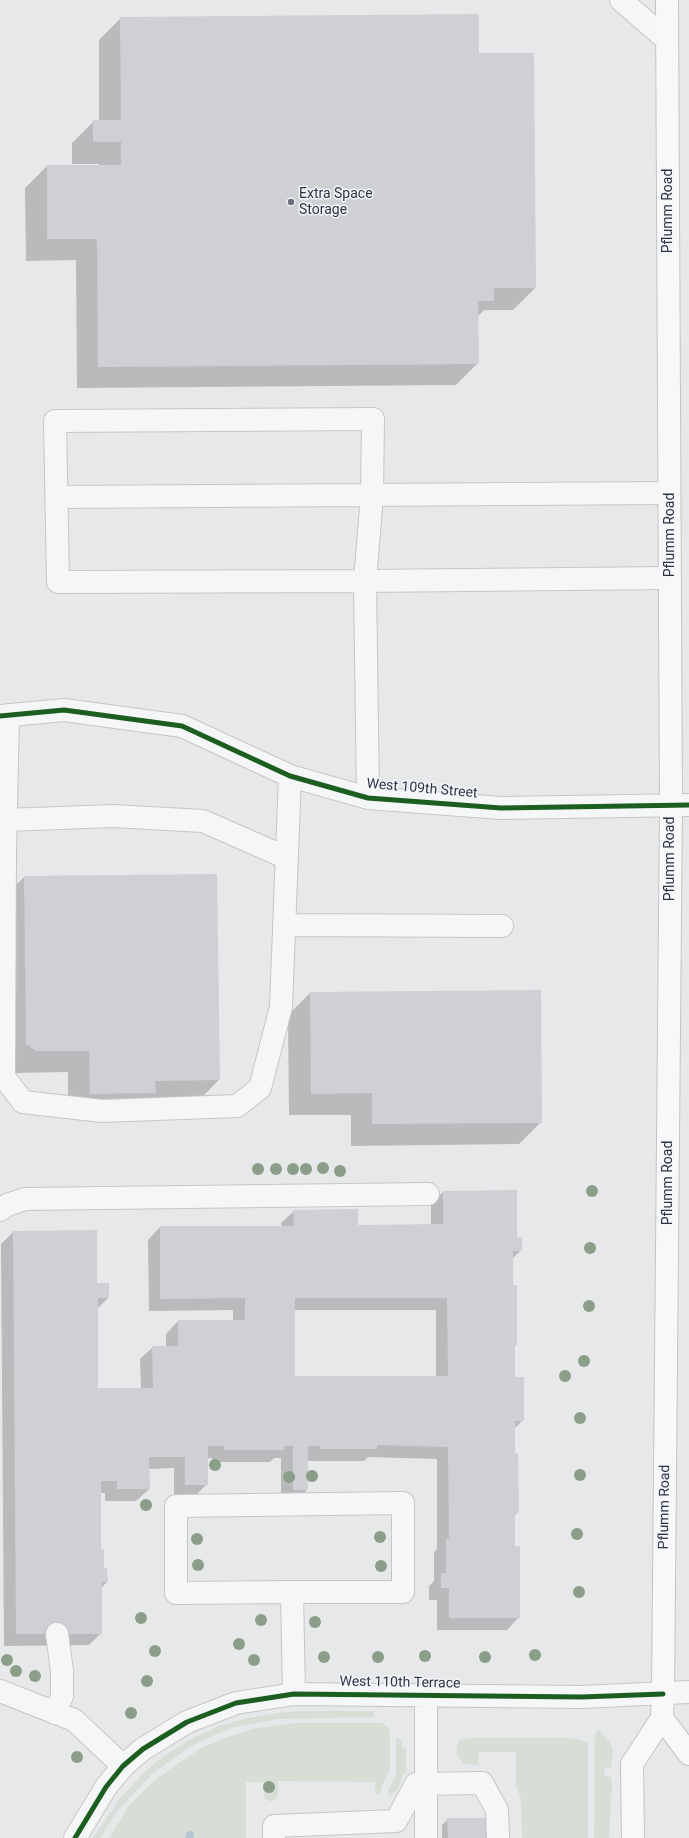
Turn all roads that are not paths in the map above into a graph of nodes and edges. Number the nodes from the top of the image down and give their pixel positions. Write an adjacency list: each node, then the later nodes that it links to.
1 (621, 0): 3 (street)
2 (667, 0): 3 (main road, Pflumm Road)
3 (667, 40): 4 (main road, Pflumm Road)
4 (669, 493): 5 (street); 7 (main road, Pflumm Road)
5 (372, 496): 6 (street); 6 (street); 8 (street)
6 (58, 497): 8 (street)
7 (670, 578): 8 (street); 12 (main road, Pflumm Road)
8 (365, 581): 11 (street)
9 (4, 715): 10 (street, West 109th Street); 13 (street)
10 (290, 776): 11 (street, West 109th Street); 14 (street)
11 (368, 798): 12 (street, West 109th Street)
12 (680, 805): 24 (main road, Pflumm Road)
13 (5, 820): 14 (street); 15 (street)
14 (287, 858): 15 (street)
15 (284, 925): 16 (street)
16 (502, 926)
17 (428, 1194): 18 (street)
18 (0, 1210)
19 (292, 1592): 19 (street); 23 (street)
20 (57, 1634): 26 (street)
21 (0, 1691): 26 (street)
22 (689, 1692): 24 (street, West 110th Terrace)
23 (294, 1694): 25 (street, West 110th Terrace); 29 (street, West 110th Terrace)
24 (663, 1694): 25 (street, West 110th Terrace); 27 (main road, Pflumm Road)
25 (426, 1696): 30 (street)
26 (55, 1713): 29 (street)
27 (662, 1718): 28 (main road); 35 (main road)
28 (689, 1754)
29 (123, 1766): 31 (street, West 110th Terrace)
30 (426, 1784): 32 (street); 33 (street); 34 (street)
31 (75, 1838)
32 (274, 1838)
33 (426, 1838)
34 (498, 1838)
35 (633, 1838)

